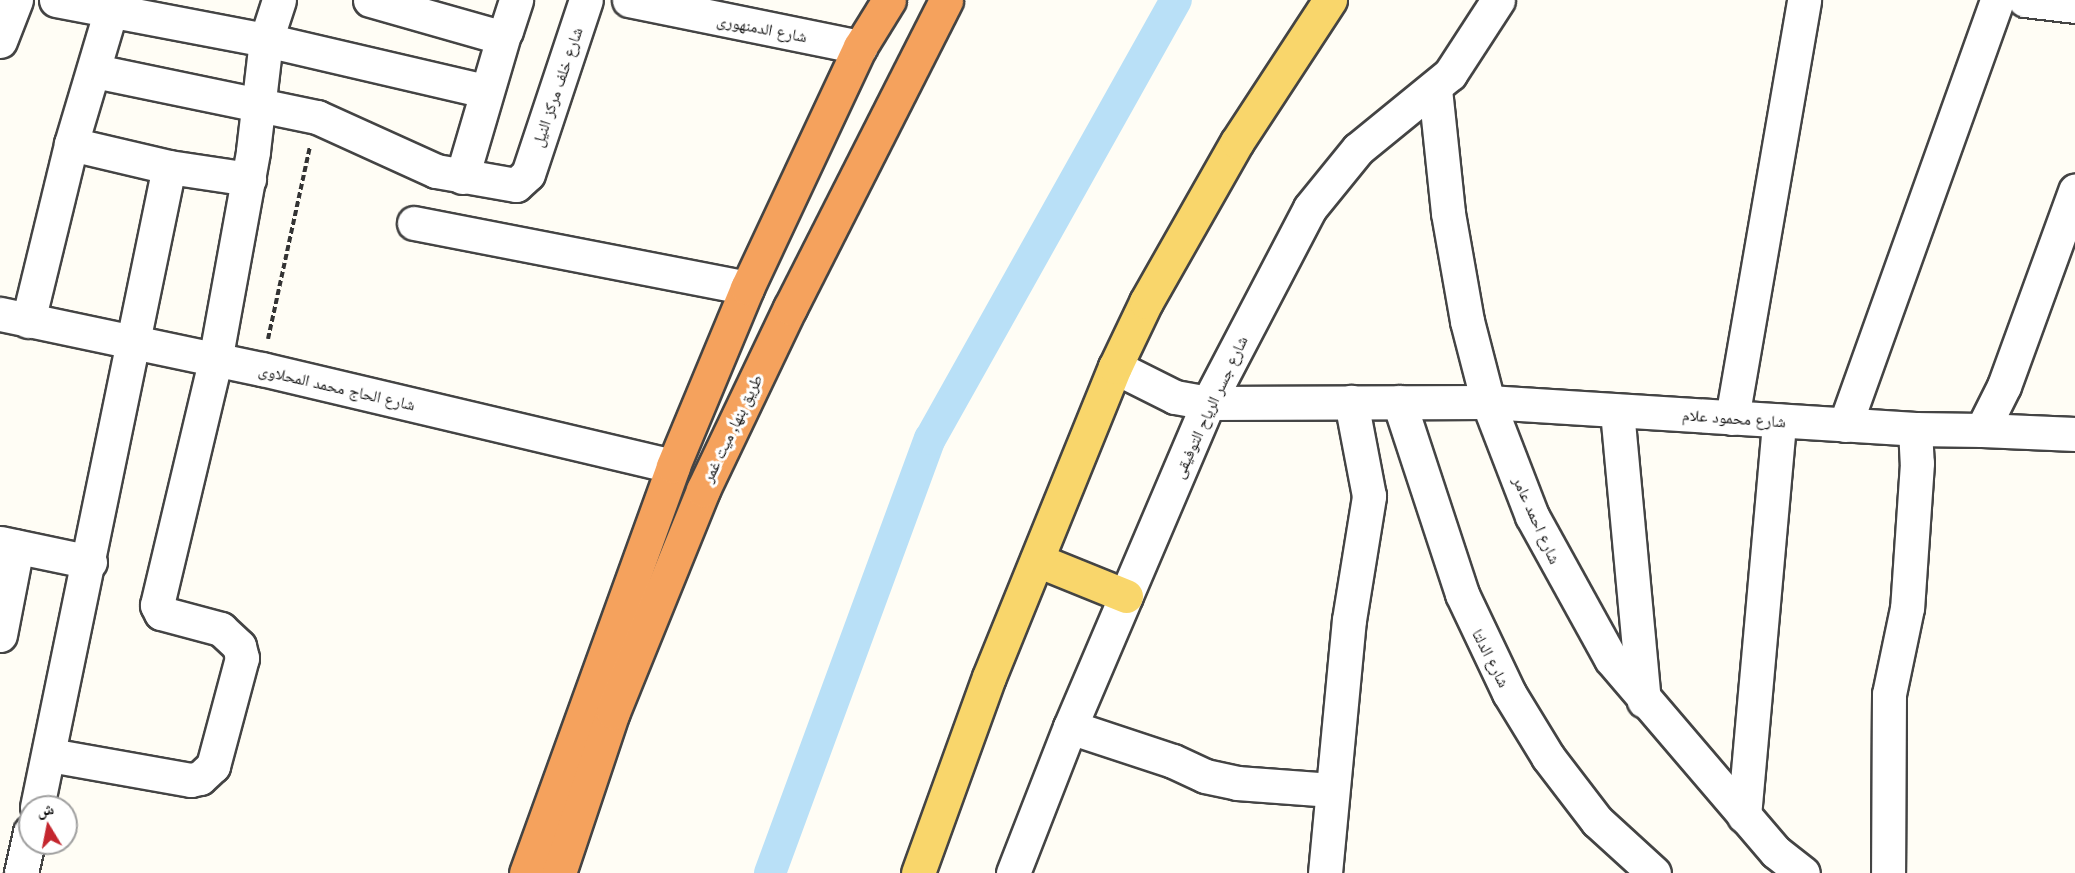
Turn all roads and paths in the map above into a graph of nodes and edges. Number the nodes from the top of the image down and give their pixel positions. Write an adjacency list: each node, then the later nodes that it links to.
1 (16, 0): 19 (street)
2 (56, 0): 15 (street)
3 (279, 0): 18 (street)
4 (370, 0): 17 (street)
5 (516, 0): 17 (street)
6 (586, 0): 28 (street, شارع خلف مركز النيل)
7 (889, 0): 20 (highway)
8 (946, 0): 33 (highway, طريق بنها, ميت غمر)
9 (1330, 0): 37 (main road)
10 (1498, 0): 22 (street, شارع جسر الرياح التوفيقى)
11 (1804, 0): 44 (street)
12 (1997, 0): 46 (street)
13 (2025, 0): 16 (street)
14 (648, 2): 20 (street, شارع الدمنهورى)
15 (112, 6): 18 (street); 21 (street)
16 (2075, 6)
17 (504, 34): 23 (street)
18 (266, 40): 23 (street); 24 (street)
19 (0, 42)
20 (860, 47): 32 (highway)
21 (95, 71): 24 (street); 26 (street)
22 (1434, 89): 41 (street, شارع احمد عامر); 42 (street, شارع جسر الرياح التوفيقى)
23 (486, 91): 28 (street)
24 (258, 106): 25 (street); 29 (street)
25 (317, 117): 28 (street); 38 (path)
26 (71, 144): 27 (street); 34 (street)
27 (169, 168): 29 (street); 35 (street)
28 (462, 177)
29 (249, 179): 36 (street)
30 (2075, 191): 48 (street)
31 (414, 223): 32 (street)
32 (747, 288): 33 (highway); 50 (highway)
33 (789, 308): 63 (highway, طريق بنها, ميت غمر)
34 (14, 318): 35 (street, شارع الحاج محمد المحلاوى)
35 (134, 343): 36 (street, شارع الحاج محمد المحلاوى); 53 (street)
36 (215, 361): 38 (street, شارع الحاج محمد المحلاوى); 58 (street)
37 (1115, 367): 42 (street, شارع محمود علام); 52 (main road)
38 (262, 369): 50 (street, شارع الحاج محمد المحلاوى)
39 (1351, 402): 40 (street, شارع محمود علام); 42 (street, شارع محمود علام); 59 (street)
40 (1399, 402): 41 (street, شارع محمود علام); 67 (street, شارع الدلتا)
41 (1488, 402): 43 (street, شارع محمود علام); 56 (street, شارع احمد عامر)
42 (1208, 403): 54 (street, شارع جسر الرياح التوفيقى)
43 (1617, 411): 44 (street, شارع محمود علام); 56 (street)
44 (1732, 418): 45 (street, شارع محمود علام)
45 (1779, 421): 46 (street, شارع محمود علام); 61 (street)
46 (1845, 425): 47 (street, شارع محمود علام)
47 (1915, 429): 48 (street, شارع محمود علام); 69 (street)
48 (1982, 430): 49 (street, شارع محمود علام)
49 (2075, 434)
50 (673, 466): 62 (highway)
51 (8, 545): 53 (street); 55 (street)
52 (1037, 560): 54 (main road); 64 (main road)
53 (90, 562): 58 (street)
54 (1126, 596): 57 (street, شارع جسر الرياح التوفيقى)
55 (0, 635)
56 (1644, 701): 61 (street, شارع احمد عامر)
57 (1070, 728): 59 (street); 65 (street, شارع جسر الرياح التوفيقى)
58 (50, 755): 60 (street)
59 (1332, 790): 66 (street)
60 (40, 795)
61 (1744, 816): 68 (street, شارع احمد عامر)
62 (526, 873)
63 (559, 873)
64 (918, 873)
65 (1013, 873)
66 (1325, 873)
67 (1654, 873)
68 (1803, 873)
69 (1888, 873)

